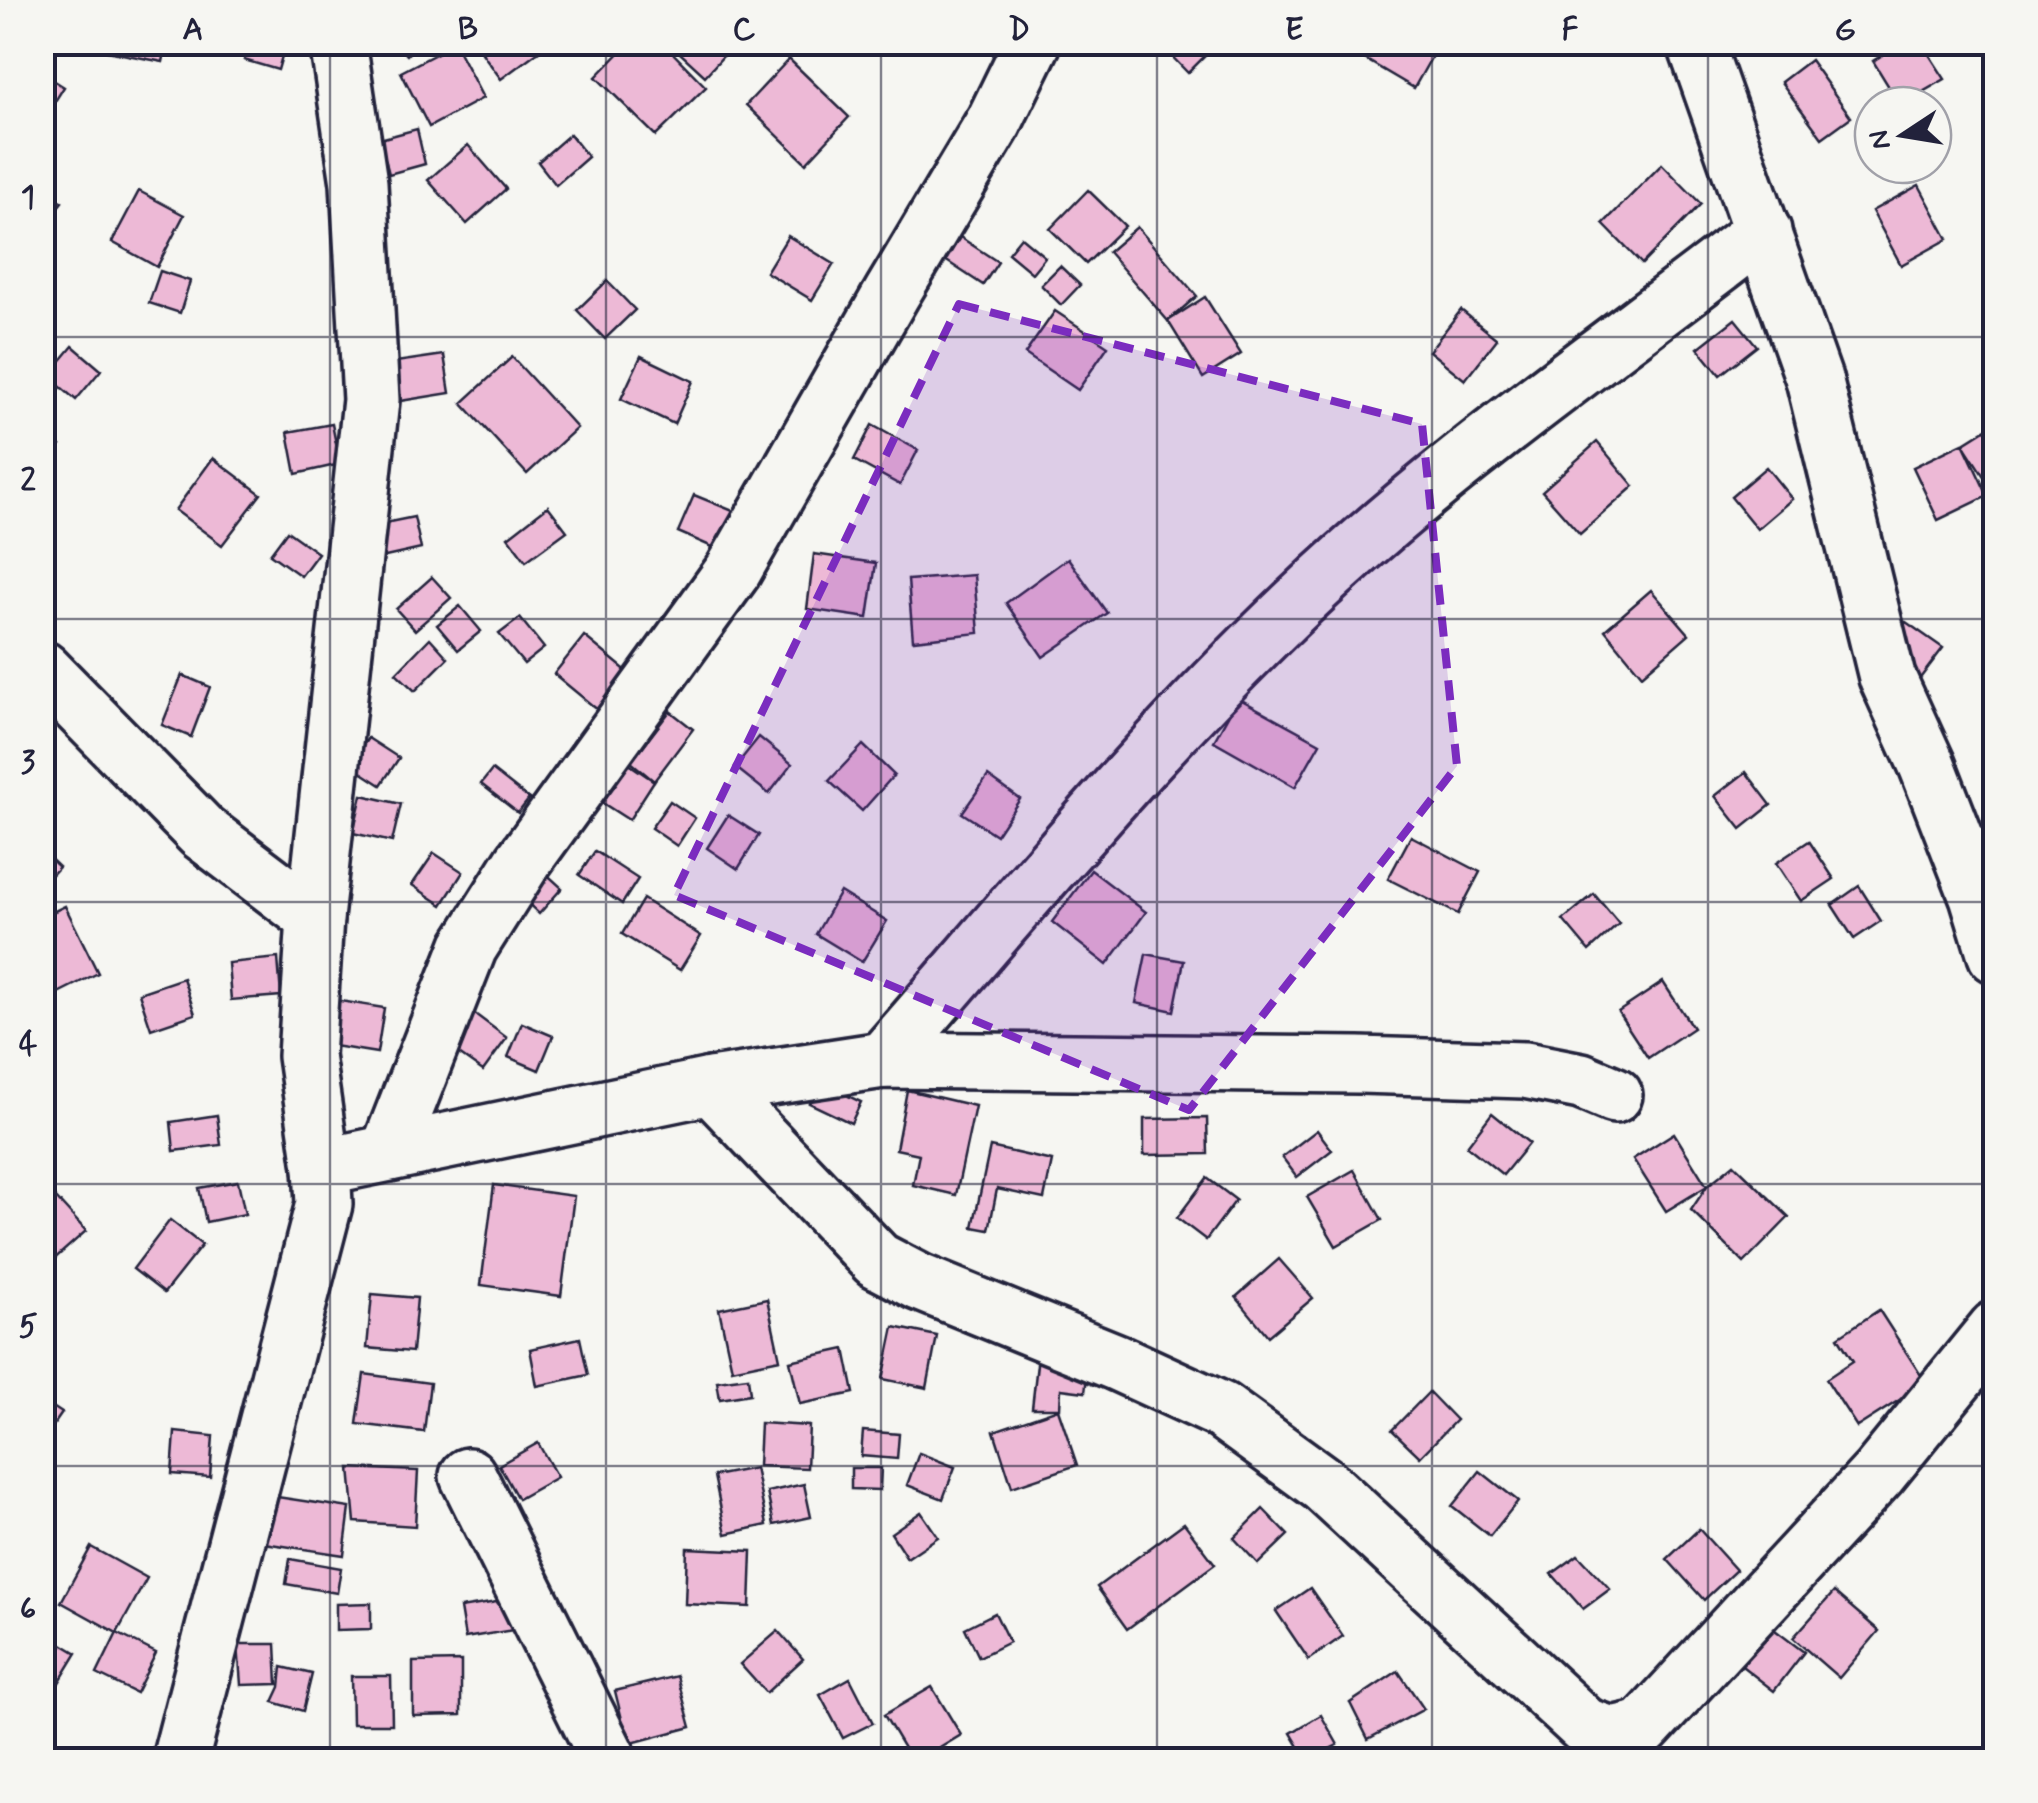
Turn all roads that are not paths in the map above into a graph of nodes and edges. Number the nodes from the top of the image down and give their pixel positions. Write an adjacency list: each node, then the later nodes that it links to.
1 (338, 42): 6 (street)
2 (1033, 42): 11 (street)
3 (1695, 42): 4 (street)
4 (1763, 231): 7 (street); 8 (street)
5 (42, 670): 6 (street)
6 (315, 918): 12 (street)
7 (1996, 955)
8 (883, 1060): 9 (street); 10 (street)
9 (711, 1086): 11 (street); 13 (street)
10 (1614, 1095)
11 (388, 1153): 12 (street)
12 (322, 1167): 15 (street)
13 (1996, 1329)
14 (468, 1476): 16 (street)
15 (180, 1760)
16 (609, 1760)

